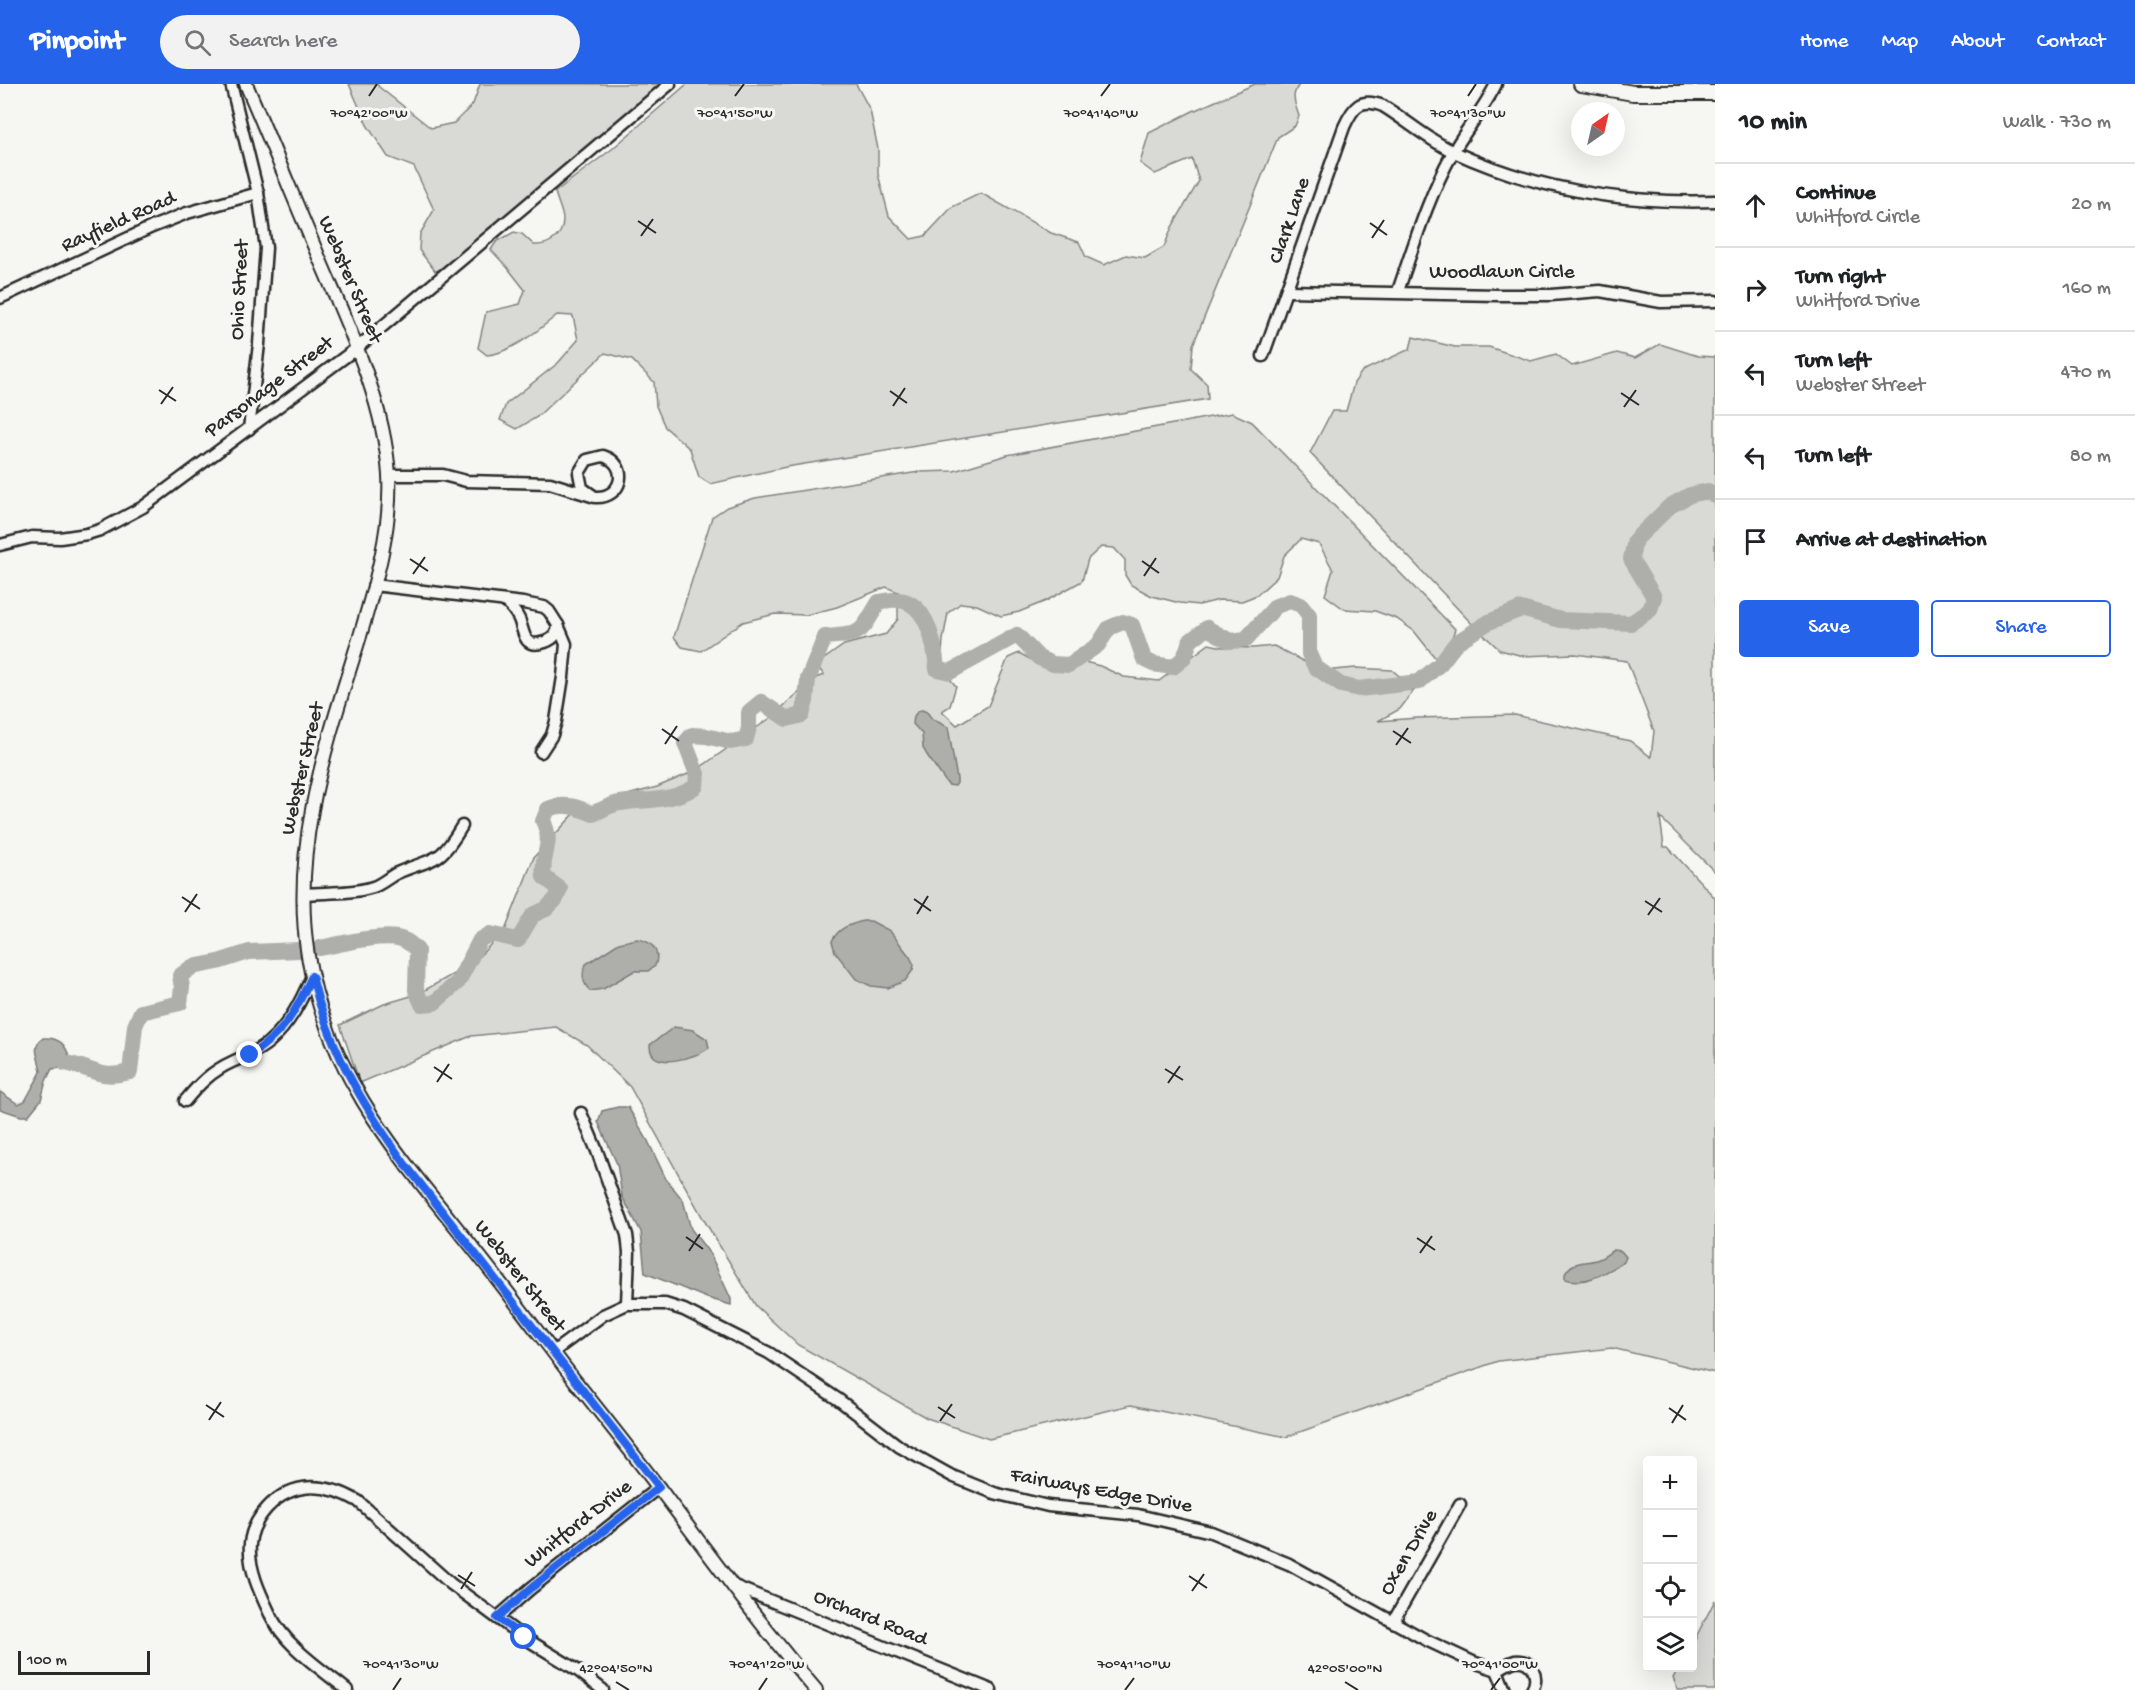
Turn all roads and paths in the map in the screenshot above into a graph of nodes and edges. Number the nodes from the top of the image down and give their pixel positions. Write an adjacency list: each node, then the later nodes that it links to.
1 (231, 84): 8 (street, Ohio Street)
2 (246, 84): 14 (street, Webster Street)
3 (670, 84): 14 (street, Parsonage Street)
4 (1496, 84): 7 (street)
5 (1581, 84): 6 (main road)
6 (1715, 93)
7 (1453, 152): 9 (street); 10 (street, Clark Lane); 11 (street)
8 (258, 193): 12 (street, Rayfield Road); 16 (street, Ohio Street)
9 (1715, 201)
10 (1287, 291): 11 (street, Woodlawn Circle); 15 (street, Clark Lane)
11 (1398, 291): 13 (street, Woodlawn Circle)
12 (0, 298)
13 (1715, 301)
14 (357, 348): 16 (street, Parsonage Street); 17 (street, Webster Street)
15 (1263, 356)
16 (249, 429): 19 (street, Parsonage Street)
17 (389, 475): 18 (street); 20 (street, Webster Street)
18 (595, 497)
19 (0, 545)
20 (374, 585): 21 (street); 25 (street, Webster Street)
21 (504, 600): 22 (street); 22 (street)
22 (558, 625): 23 (street)
23 (541, 752)
24 (462, 826): 25 (street)
25 (304, 894): 26 (street, Webster Street)
26 (312, 976): 27 (street); 30 (street, Webster Street)
27 (185, 1101)
28 (581, 1113): 29 (street)
29 (627, 1304): 30 (street, Fairways Edge Drive); 35 (street, Fairways Edge Drive)
30 (553, 1352): 31 (street, Webster Street)
31 (659, 1487): 33 (street, Webster Street); 34 (street, Whitford Drive)
32 (1460, 1504): 35 (street, Oxen Drive)
33 (734, 1586): 39 (street, Webster Street); 40 (street, Orchard Road)
34 (497, 1618): 37 (street); 38 (street)
35 (1393, 1622): 36 (street, Fairways Edge Drive)
36 (1497, 1670): 41 (street); 42 (street)
37 (347, 1690)
38 (603, 1690)
39 (816, 1690)
40 (991, 1690)
41 (1505, 1690)
42 (1532, 1690)

